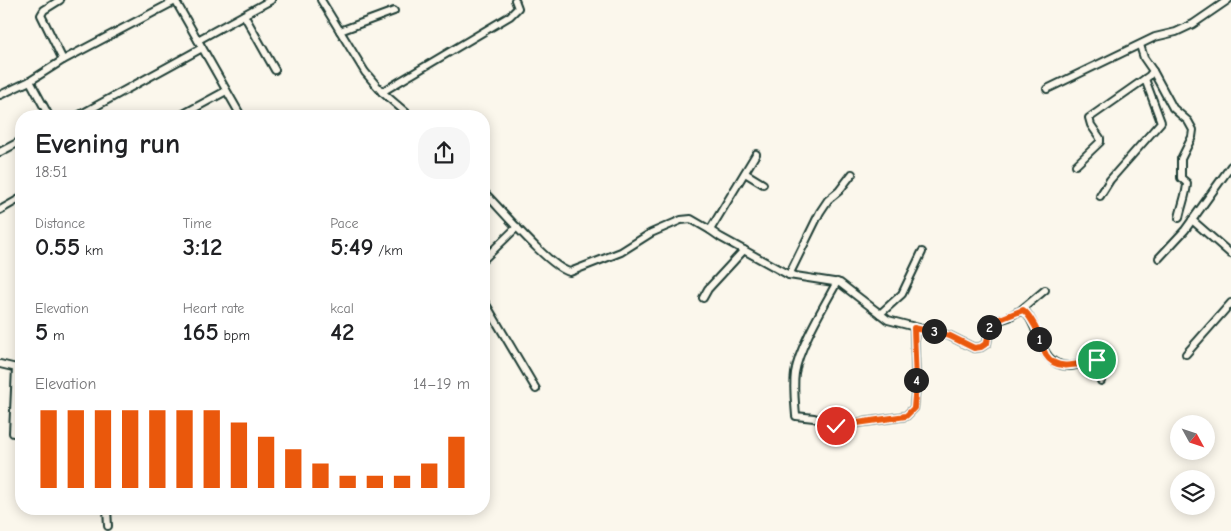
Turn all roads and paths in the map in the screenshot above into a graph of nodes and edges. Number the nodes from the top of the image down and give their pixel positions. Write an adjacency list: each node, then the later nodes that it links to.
1 (60, 0): 13 (street)
2 (175, 0): 10 (street); 13 (street)
3 (271, 0): 8 (street)
4 (322, 0): 9 (street)
5 (515, 0): 20 (street)
6 (1228, 0): 11 (street)
7 (394, 11): 9 (street)
8 (244, 15): 10 (street); 14 (street)
9 (340, 31): 20 (street)
10 (198, 40): 12 (street)
11 (1140, 45): 15 (street); 18 (street)
12 (202, 48): 19 (street); 23 (street)
13 (63, 60): 17 (street)
14 (275, 70)
15 (1153, 71): 16 (street); 39 (street)
16 (1145, 79): 30 (street); 35 (street)
17 (30, 81): 21 (street); 22 (street)
18 (1047, 88)
19 (226, 91): 24 (street); 25 (street)
20 (382, 92): 26 (street)
21 (0, 95)
22 (45, 110)
23 (89, 110)
24 (191, 110)
25 (237, 110)
26 (403, 110)
27 (15, 144): 28 (street)
28 (0, 152)
29 (756, 154): 32 (street)
30 (1076, 165)
31 (1231, 166): 40 (street)
32 (745, 173): 34 (street); 42 (street)
33 (852, 174): 48 (street)
34 (763, 184)
35 (1100, 196)
36 (490, 198): 41 (street)
37 (15, 201): 38 (street)
38 (0, 210)
39 (1179, 218)
40 (1192, 220): 46 (street); 47 (street)
41 (517, 227): 42 (street); 45 (street)
42 (710, 230): 43 (street)
43 (744, 250): 48 (street); 51 (street)
44 (922, 252): 55 (street)
45 (490, 253)
46 (1231, 254)
47 (1159, 258)
48 (789, 275): 49 (street)
49 (837, 282): 55 (street); 56 (street)
50 (1045, 290): 53 (street)
51 (703, 298)
52 (1231, 303): 57 (street)
53 (1021, 310): 56 (street); 60 (street)
54 (490, 311): 61 (street)
55 (880, 314): 56 (street)
56 (914, 328)
57 (1186, 354)
58 (0, 364): 59 (street)
59 (15, 368)
60 (1101, 381)
61 (536, 389)
62 (15, 412): 63 (street)
63 (13, 433)
64 (107, 515): 65 (street)
65 (108, 526)

